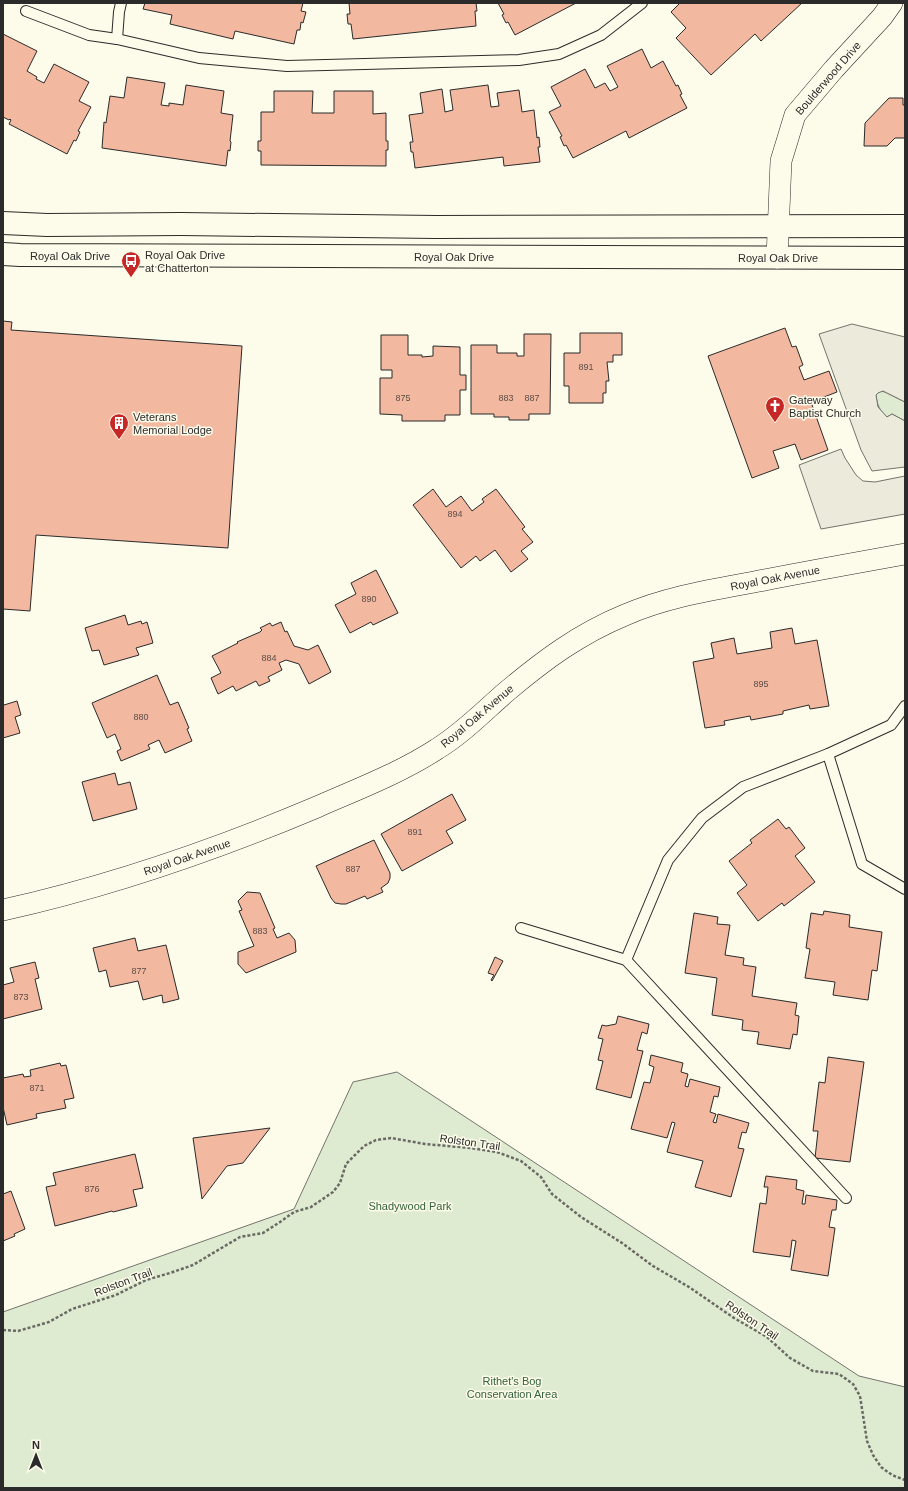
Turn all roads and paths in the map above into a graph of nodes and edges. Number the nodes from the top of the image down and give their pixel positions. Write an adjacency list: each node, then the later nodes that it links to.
1 (121, 3): 5 (lane)
2 (642, 3): 5 (lane)
3 (892, 3): 7 (street, Boulderwood Drive)
4 (26, 11): 5 (lane)
5 (117, 39)
6 (3, 223): 7 (main road)
7 (778, 226): 8 (main road); 10 (street, Boulderwood Drive)
8 (905, 226)
9 (3, 254): 10 (main road, Royal Oak Drive)
10 (777, 258): 11 (main road, Royal Oak Drive)
11 (905, 258)
12 (905, 554): 16 (street, Royal Oak Avenue)
13 (905, 706): 14 (lane)
14 (828, 754): 15 (lane); 18 (lane)
15 (905, 889)
16 (3, 910)
17 (521, 928): 18 (lane)
18 (626, 960): 19 (lane)
19 (846, 1198)
20 (3, 1330): 21 (path, Rolston Trail)
21 (905, 1480)

